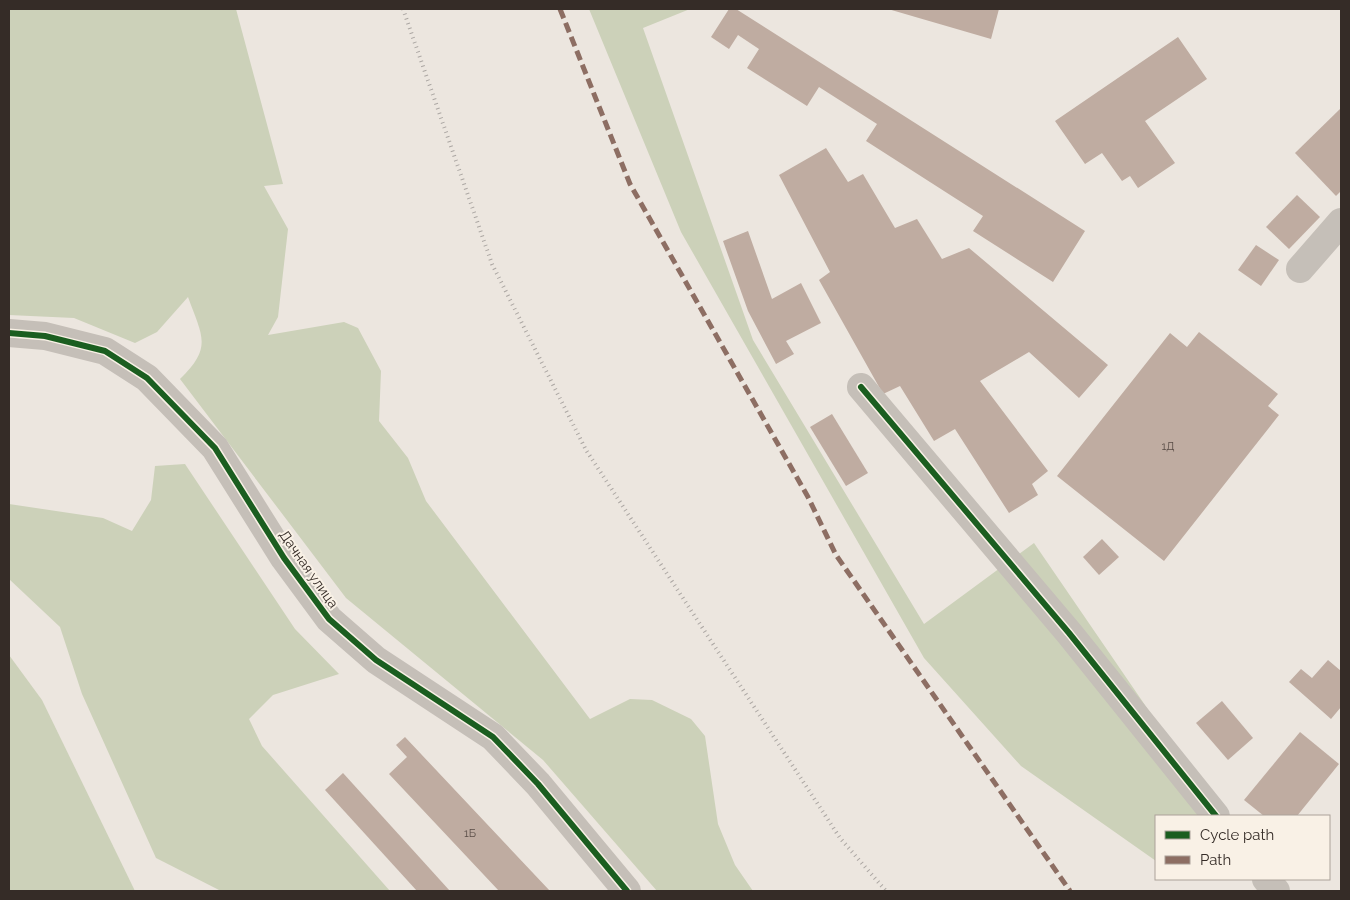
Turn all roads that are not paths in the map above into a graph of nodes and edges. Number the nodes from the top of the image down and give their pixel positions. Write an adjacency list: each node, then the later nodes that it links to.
1 (1341, 222): 2 (street)
2 (1300, 269)
3 (9, 333): 7 (street, Дачная улица)
4 (861, 387): 5 (street)
5 (1215, 815)
6 (1267, 880): 8 (street)
7 (627, 891)
8 (1276, 891)

